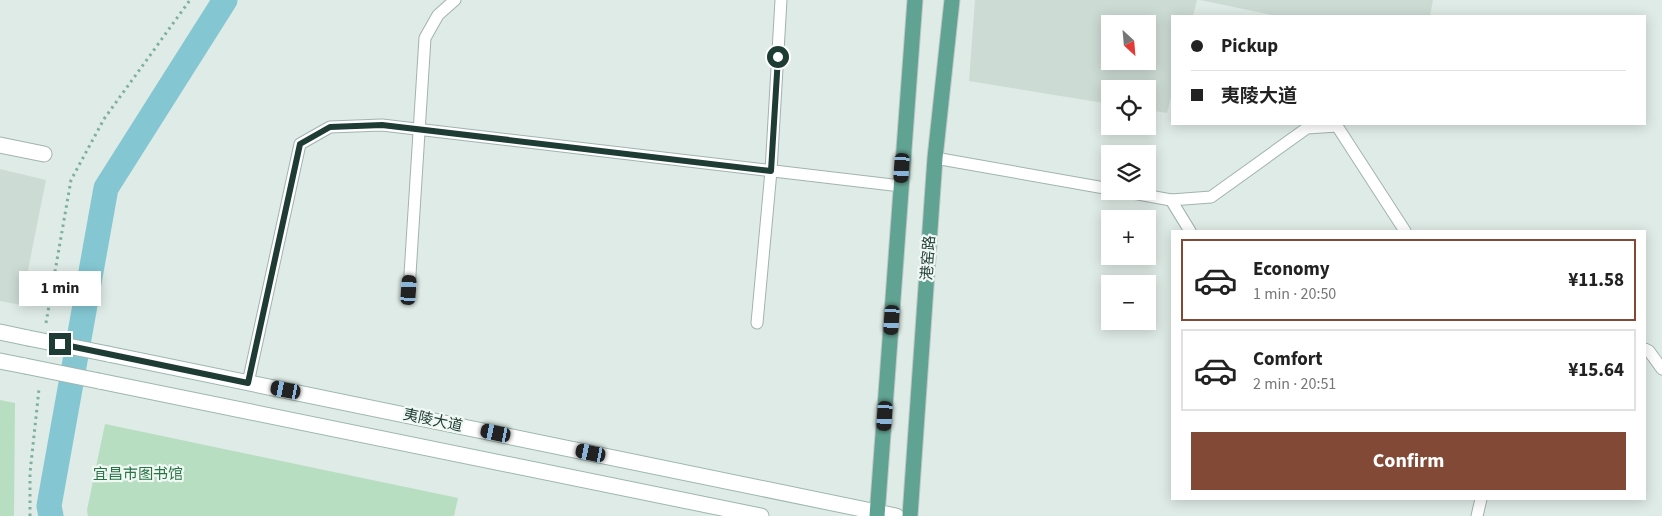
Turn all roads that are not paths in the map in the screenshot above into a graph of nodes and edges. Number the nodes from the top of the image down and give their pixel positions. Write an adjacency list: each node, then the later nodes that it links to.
1 (455, 0): 5 (lane)
2 (781, 0): 9 (lane)
3 (915, 0): 10 (main road)
4 (952, 0): 8 (main road, 港窑路)
5 (419, 129): 9 (lane); 16 (lane); 22 (lane)
6 (0, 145): 7 (main road)
7 (44, 154)
8 (935, 158): 11 (lane); 27 (main road, 港窑路)
9 (771, 171): 10 (lane); 17 (lane)
10 (901, 186): 24 (main road)
11 (1101, 187)
12 (1156, 197): 13 (lane)
13 (1171, 200): 14 (lane); 15 (lane)
14 (1189, 230)
15 (1404, 230)
16 (409, 290)
17 (757, 323)
18 (0, 332): 22 (main road, 夷陵大道, bridge)
19 (1646, 350): 21 (lane)
20 (0, 361): 25 (main road, 夷陵大道, bridge)
21 (1662, 369)
22 (248, 383): 24 (main road, 夷陵大道)
23 (1481, 500): 28 (lane)
24 (878, 514): 26 (main road, 夷陵大道)
25 (761, 516)
26 (896, 516)
27 (910, 516)
28 (1477, 516)

